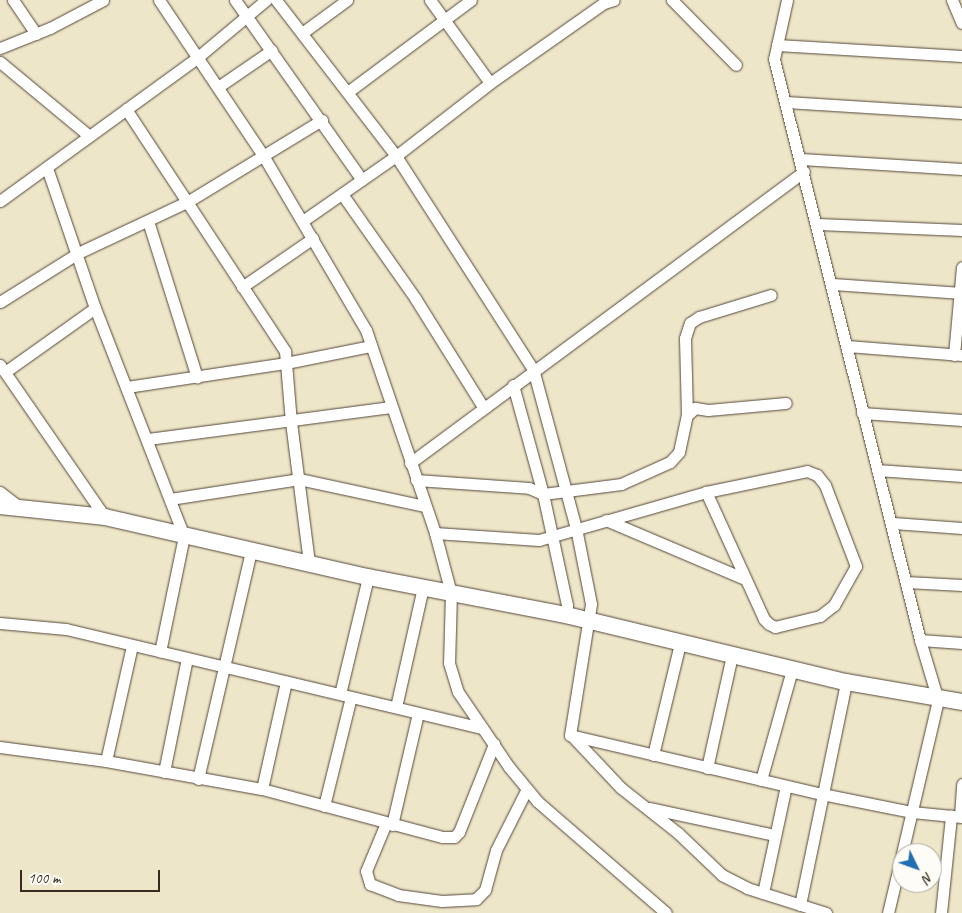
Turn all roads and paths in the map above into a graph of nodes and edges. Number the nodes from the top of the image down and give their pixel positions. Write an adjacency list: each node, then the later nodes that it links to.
1 (13, 0): 18 (street)
2 (103, 0): 18 (street)
3 (160, 0): 23 (street)
4 (235, 0): 14 (street)
5 (266, 0): 14 (street)
6 (276, 0): 17 (street)
7 (346, 0): 17 (street)
8 (430, 0): 15 (street)
9 (470, 0): 15 (street)
10 (672, 0): 25 (street)
11 (787, 0): 19 (street)
12 (952, 0): 16 (street)
13 (607, 1): 26 (street)
14 (247, 17): 21 (street); 23 (street)
15 (444, 19): 26 (street); 28 (street)
16 (962, 22)
17 (302, 33): 28 (street)
18 (36, 34): 20 (street)
19 (777, 44): 22 (street); 29 (street)
20 (0, 48)
21 (272, 50): 27 (street); 32 (street)
22 (962, 56)
23 (198, 57): 27 (street); 30 (street)
24 (0, 62): 33 (street)
25 (736, 65)
26 (490, 83): 34 (street)
27 (218, 87): 35 (street)
28 (348, 91): 34 (street)
29 (786, 102): 31 (street); 36 (street)
30 (126, 109): 33 (street); 43 (street)
31 (962, 113)
32 (322, 120): 35 (street); 40 (street)
33 (89, 136): 37 (street)
34 (396, 156): 40 (street); 62 (street)
35 (264, 157): 43 (street); 44 (street)
36 (801, 160): 38 (street); 39 (street)
37 (47, 168): 42 (street); 49 (street)
38 (962, 169)
39 (804, 171): 46 (street); 62 (street)
40 (362, 180): 41 (street)
41 (342, 194): 44 (street); 68 (street)
42 (0, 201)
43 (187, 202): 45 (street); 52 (street)
44 (304, 220): 48 (street)
45 (148, 221): 49 (street); 63 (street)
46 (818, 224): 47 (street); 51 (street)
47 (962, 230)
48 (313, 238): 52 (street); 57 (street)
49 (78, 253): 55 (street); 56 (street)
50 (962, 267): 53 (street)
51 (833, 284): 53 (street); 58 (street)
52 (242, 287): 60 (street)
53 (961, 293): 59 (street)
54 (771, 295): 70 (street)
55 (0, 302)
56 (95, 308): 61 (street); 65 (street)
57 (371, 346): 60 (street); 67 (street)
58 (846, 346): 59 (street); 69 (street)
59 (958, 355)
60 (286, 363): 63 (street); 72 (street)
61 (2, 368): 87 (street)
62 (533, 369): 64 (street); 80 (street)
63 (198, 377): 65 (street)
64 (513, 385): 68 (street); 82 (street)
65 (127, 387): 73 (street)
66 (786, 403): 70 (street)
67 (391, 407): 72 (street); 74 (street)
68 (483, 407): 74 (street)
69 (862, 413): 71 (street); 75 (street)
70 (688, 415): 80 (street)
71 (962, 420)
72 (290, 422): 73 (street); 77 (street)
73 (148, 439): 83 (street)
74 (410, 463): 78 (street)
75 (877, 470): 76 (street); 89 (street)
76 (962, 476)
77 (299, 479): 83 (street); 86 (street); 96 (street)
78 (416, 480): 82 (street); 86 (street)
79 (0, 492): 85 (street)
80 (565, 492): 82 (street); 90 (street)
81 (706, 492): 88 (street); 98 (street); 98 (street)
82 (543, 494): 94 (street)
83 (170, 499): 93 (street)
84 (0, 506): 85 (main road)
85 (18, 506): 87 (main road)
86 (425, 506): 92 (street)
87 (105, 517): 93 (main road)
88 (606, 520): 90 (street); 98 (street)
89 (893, 524): 91 (street); 99 (street)
90 (576, 528): 94 (street); 104 (street)
91 (962, 528)
92 (435, 533): 94 (street); 102 (street)
93 (184, 536): 95 (main road); 110 (street)
94 (552, 537): 103 (street)
95 (251, 551): 96 (main road); 113 (street)
96 (309, 563): 97 (main road)
97 (368, 577): 101 (main road); 117 (street)
98 (745, 579)
99 (906, 582): 100 (street); 106 (street)
100 (962, 586)
101 (423, 587): 102 (main road); 120 (street)
102 (451, 592): 103 (main road); 122 (street)
103 (566, 615): 104 (main road)
104 (589, 621): 108 (main road); 123 (street)
105 (0, 623): 109 (street)
106 (920, 640): 107 (street); 118 (street)
107 (962, 642)
108 (680, 643): 111 (main road); 126 (street)
109 (132, 646): 110 (street); 127 (street)
110 (160, 652): 112 (street)
111 (732, 655): 114 (main road); 128 (street)
112 (186, 658): 113 (street); 129 (street)
113 (224, 667): 115 (street); 130 (street)
114 (792, 670): 116 (main road); 131 (street)
115 (286, 682): 117 (street); 134 (street)
116 (846, 682): 118 (main road); 136 (street)
117 (346, 696): 120 (street); 137 (street)
118 (938, 700): 119 (main road); 139 (street)
119 (962, 702)
120 (396, 707): 121 (street)
121 (418, 713): 122 (street); 141 (street)
122 (482, 728): 124 (street)
123 (572, 736): 126 (street); 138 (street)
124 (494, 744): 135 (street); 141 (street)
125 (0, 747): 127 (street)
126 (653, 755): 128 (street)
127 (106, 761): 129 (street)
128 (707, 768): 131 (street)
129 (164, 772): 130 (street)
130 (198, 779): 134 (street)
131 (761, 780): 133 (street)
132 (962, 784): 140 (street)
133 (786, 786): 136 (street); 142 (street)
134 (262, 789): 137 (street)
135 (527, 789): 141 (street); 147 (street)
136 (822, 794): 139 (street); 146 (street)
137 (324, 806): 141 (street)
138 (645, 807): 142 (street); 144 (street)
139 (912, 812): 140 (street); 143 (street)
140 (958, 816): 150 (street)
141 (389, 824)
142 (776, 834): 144 (street)
143 (904, 843)
144 (764, 893): 146 (street)
145 (893, 893): 149 (street)
146 (800, 905): 148 (street)
147 (666, 913)
148 (826, 913)
149 (888, 913)
150 (941, 913)

